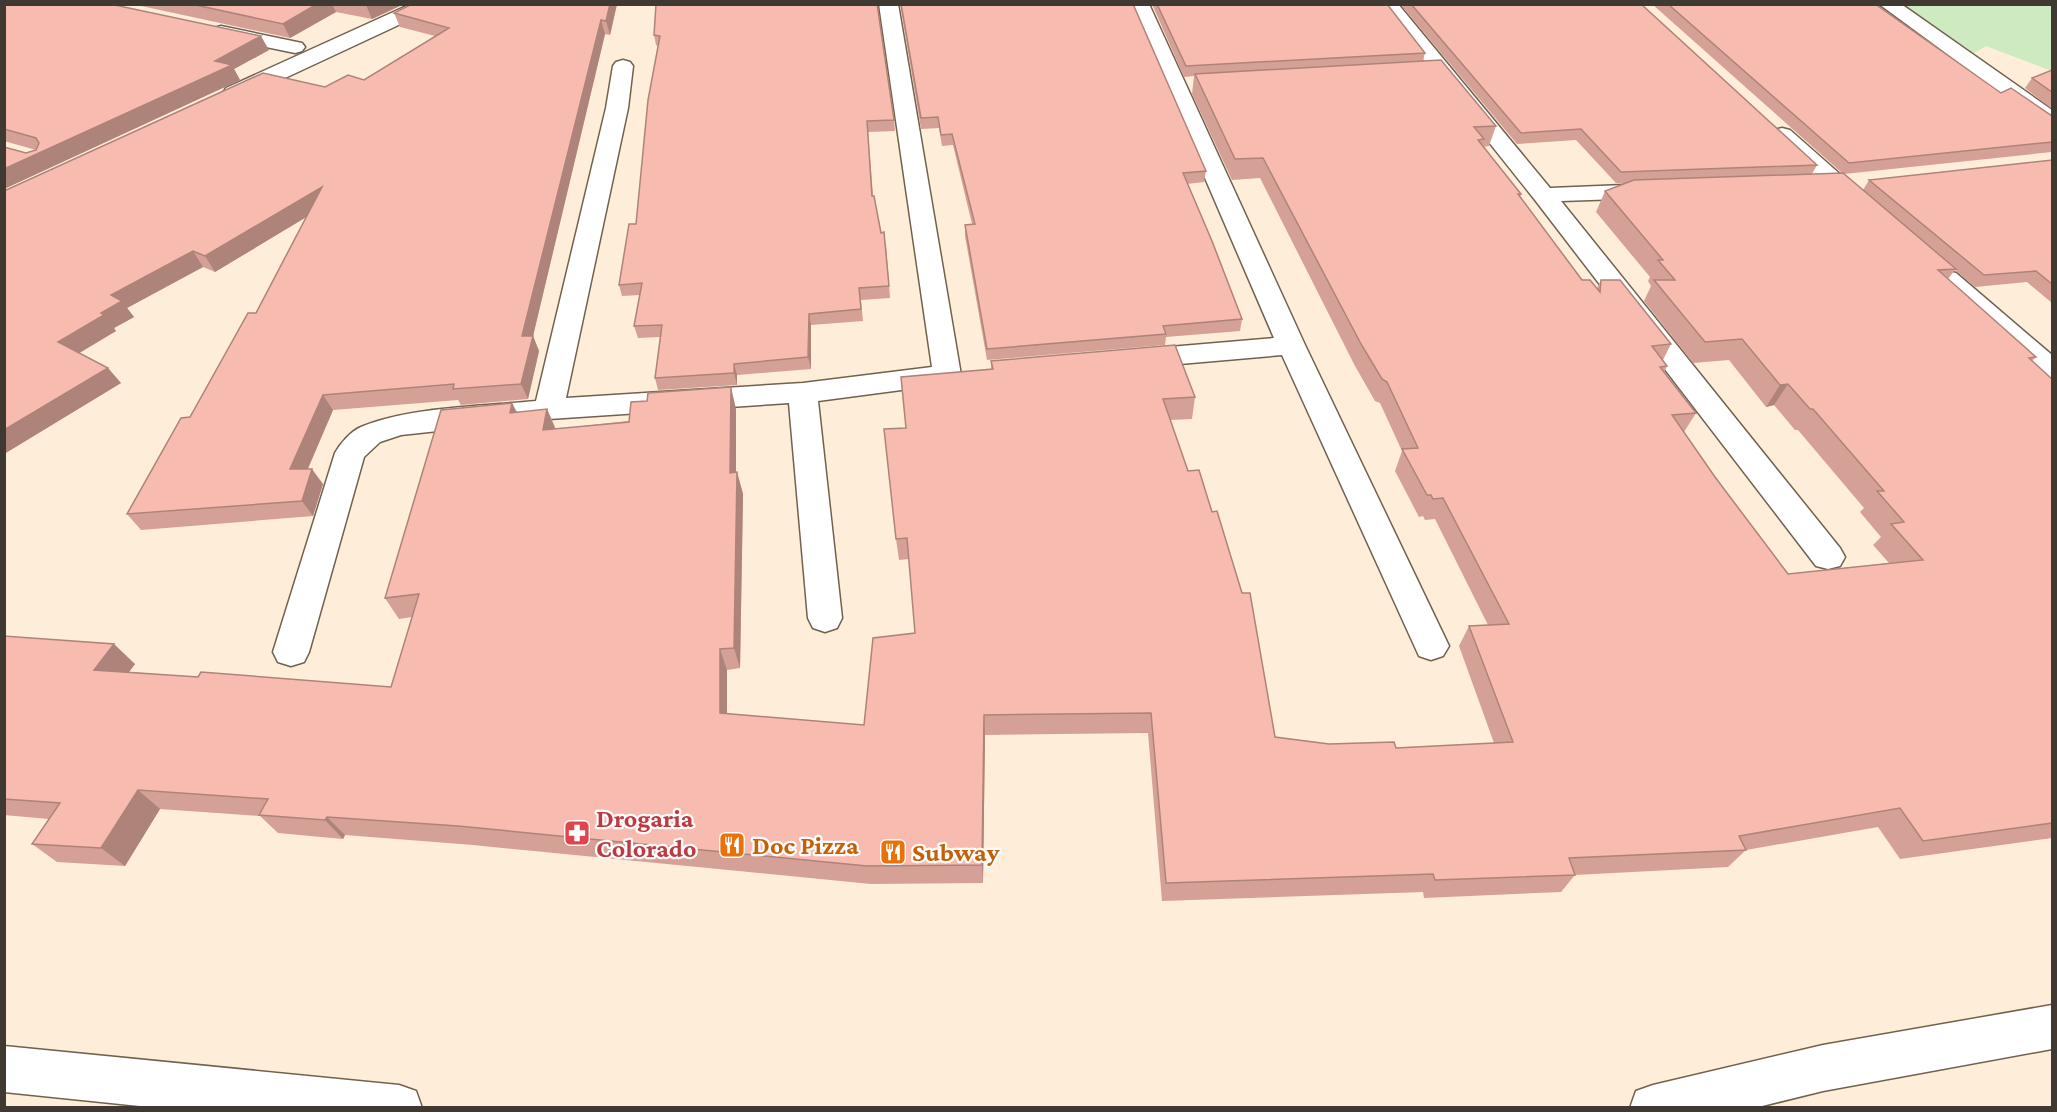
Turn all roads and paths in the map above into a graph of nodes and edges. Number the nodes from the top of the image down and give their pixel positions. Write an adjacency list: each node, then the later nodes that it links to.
1 (428, 4): 9 (street)
2 (888, 4): 22 (street)
3 (1139, 4): 19 (street)
4 (1388, 4): 16 (street)
5 (1888, 4): 10 (street)
6 (203, 28): 7 (street)
7 (295, 47)
8 (623, 66): 23 (street)
9 (211, 104)
10 (2052, 120)
11 (1767, 122): 13 (street)
12 (1871, 181): 13 (street)
13 (1837, 184): 14 (street); 17 (street)
14 (1801, 186)
15 (1672, 190): 16 (street)
16 (1543, 195): 24 (street)
17 (1873, 215)
18 (1926, 262): 21 (street)
19 (1290, 345): 20 (street); 26 (street)
20 (1113, 361)
21 (2052, 370)
22 (803, 393): 23 (street); 25 (street)
23 (549, 409): 27 (street)
24 (1828, 557)
25 (825, 618)
26 (1431, 646)
27 (291, 652)
28 (2052, 1027): 31 (street)
29 (4, 1069): 30 (street)
30 (399, 1107)
31 (1653, 1107)

